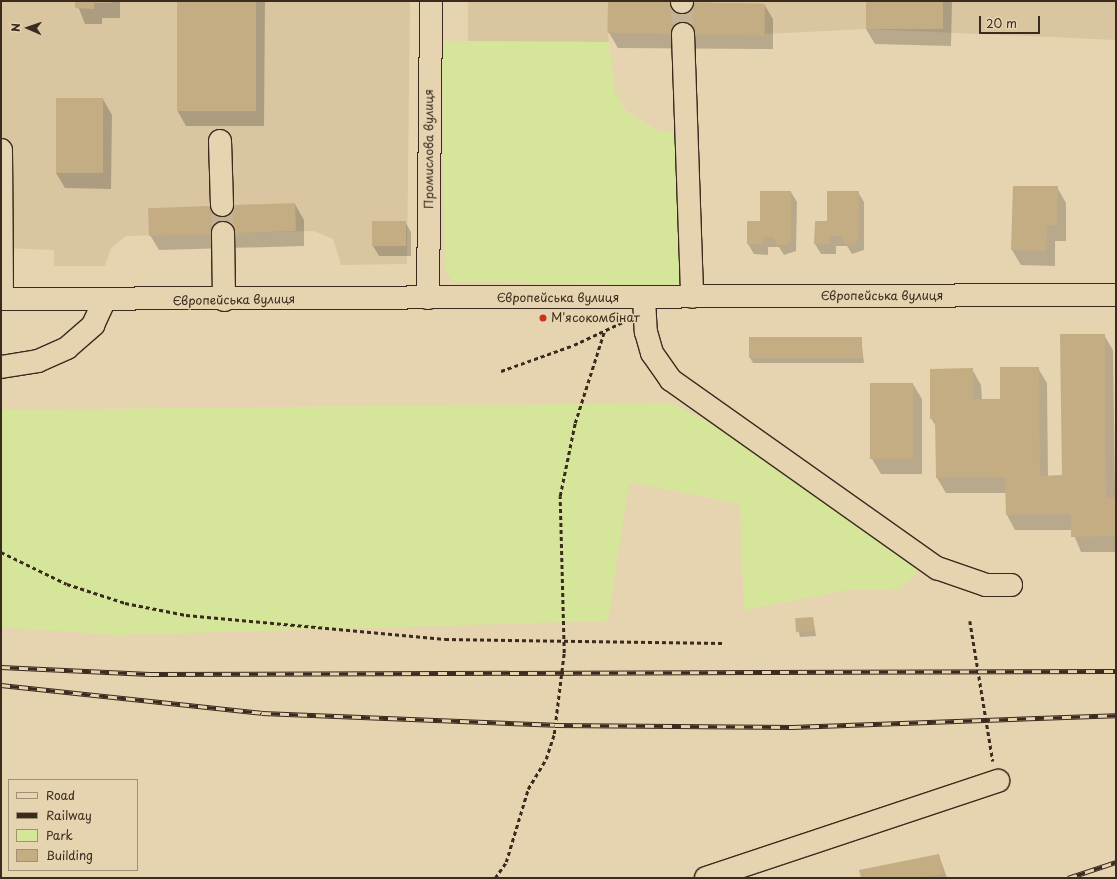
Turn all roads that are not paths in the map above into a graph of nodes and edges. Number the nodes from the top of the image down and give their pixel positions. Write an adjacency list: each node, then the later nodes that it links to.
1 (431, 1): 9 (main road, Промислова вулиця)
2 (682, 34): 8 (main road)
3 (220, 141): 5 (main road)
4 (1, 150): 10 (main road)
5 (222, 205)
6 (222, 233): 11 (main road)
7 (1116, 295): 8 (main road, Європейська вулиця)
8 (692, 297): 13 (main road, Європейська вулиця)
9 (428, 298): 11 (main road, Європейська вулиця); 13 (main road, Європейська вулиця)
10 (1, 299): 12 (main road, Європейська вулиця)
11 (224, 300): 12 (main road, Європейська вулиця)
12 (104, 301): 14 (main road)
13 (644, 304): 15 (main road)
14 (1, 367)
15 (1011, 585)
16 (998, 780): 17 (main road)
17 (706, 878)

